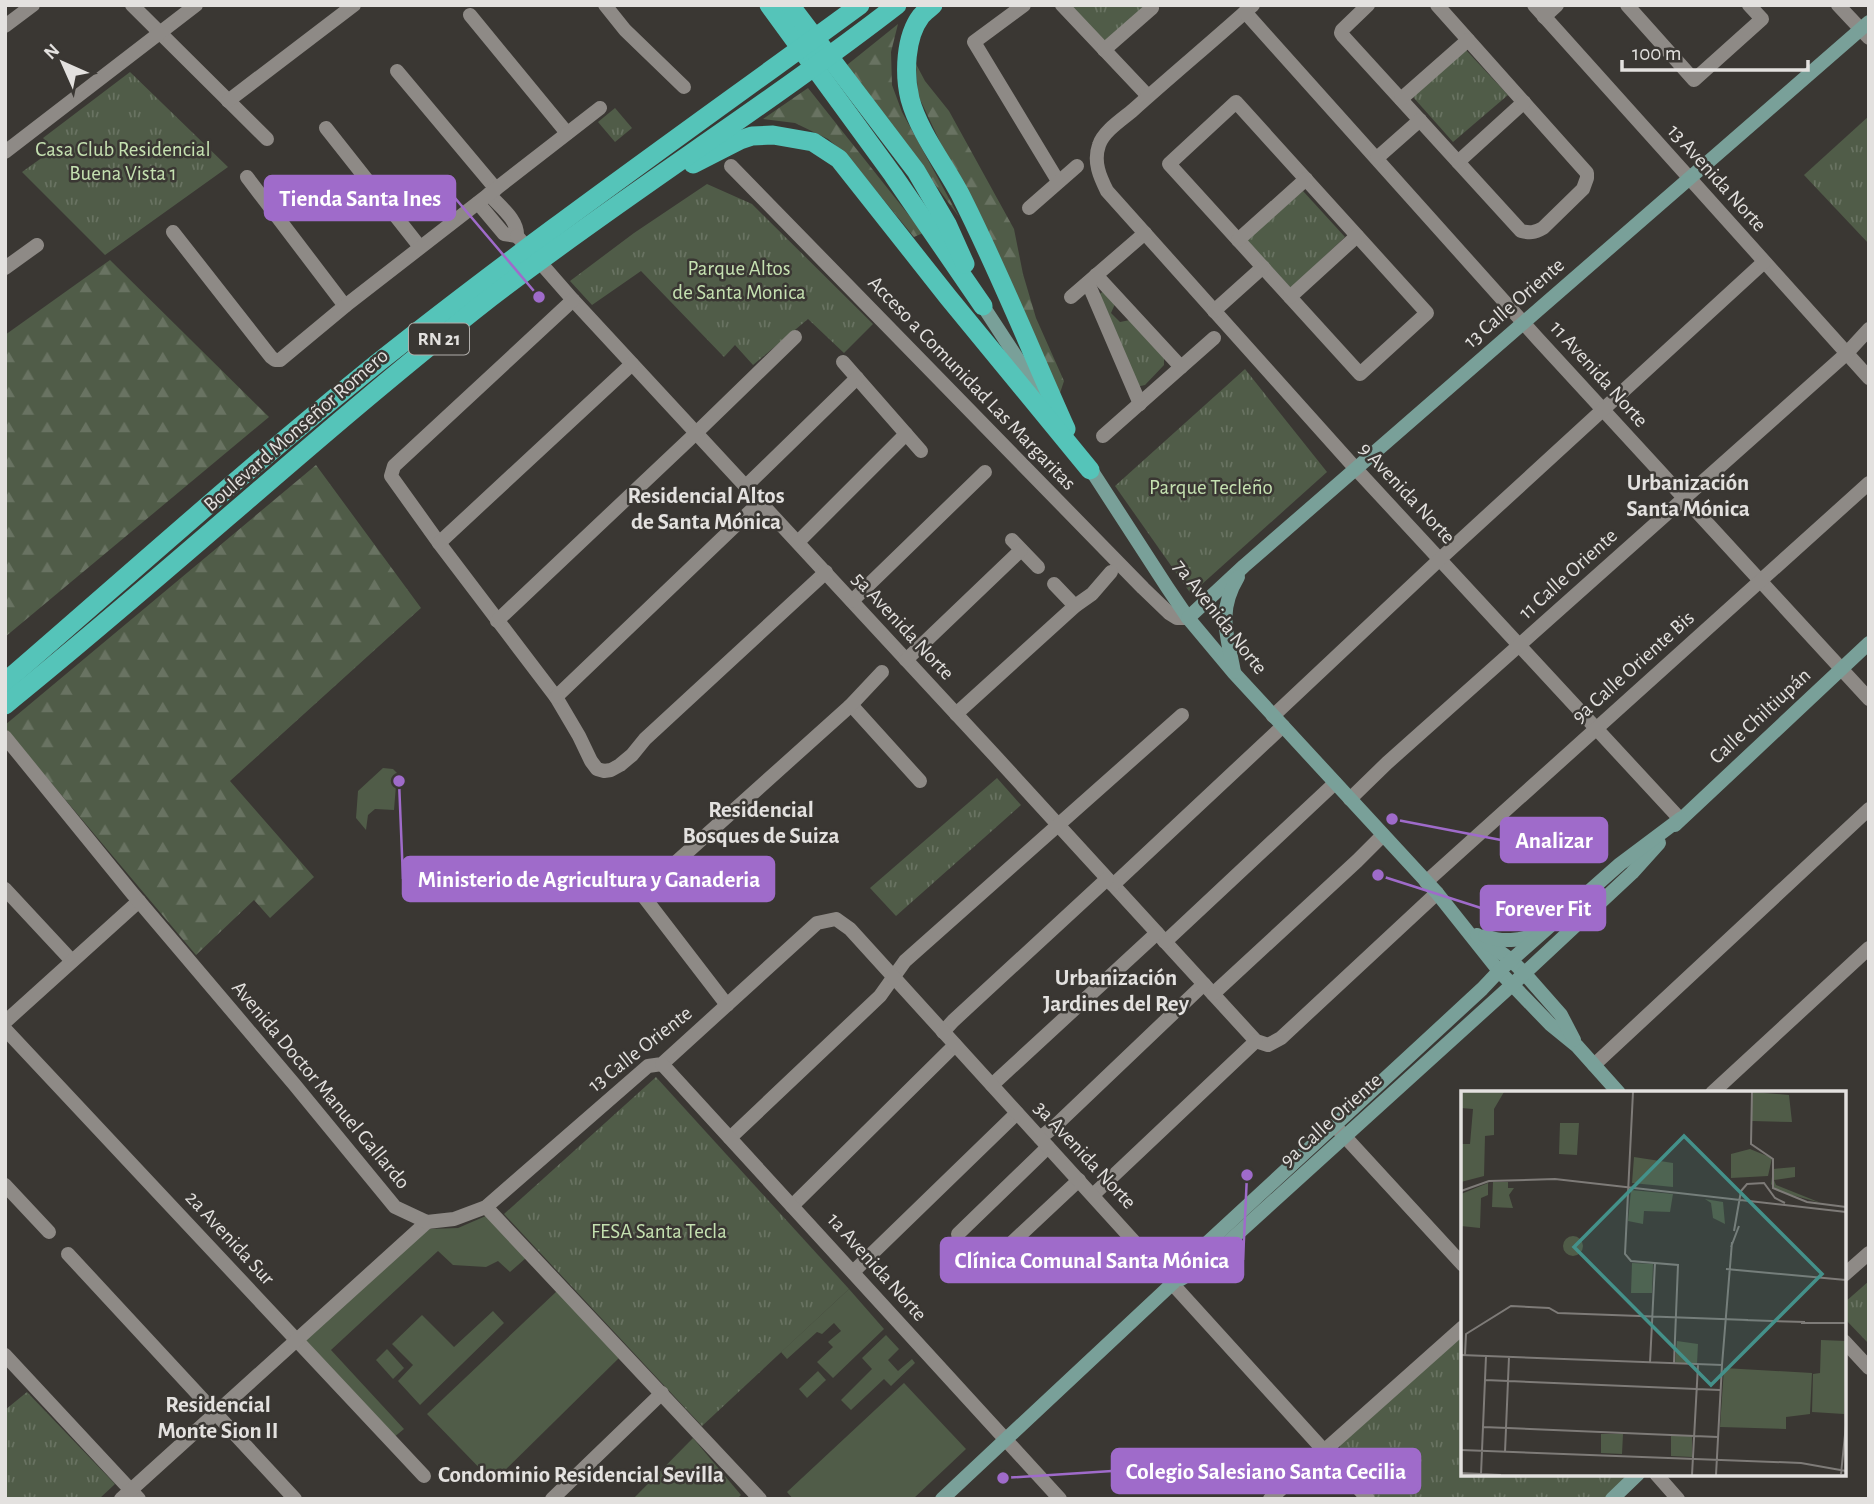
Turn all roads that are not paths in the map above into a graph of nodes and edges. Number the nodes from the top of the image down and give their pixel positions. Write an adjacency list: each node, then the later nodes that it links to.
1 (33, 5): 23 (street)
2 (132, 5): 25 (street)
3 (196, 5): 25 (street)
4 (354, 5): 32 (street)
5 (605, 5): 29 (street)
6 (860, 5): 110 (highway, Boulevard Monseñor Romero / RN 21)
7 (897, 5): 49 (highway, Boulevard Monseñor Romero / RN 21)
8 (933, 5): 81 (highway)
9 (1024, 5): 47 (street)
10 (1062, 5): 27 (street)
11 (1150, 5): 27 (street)
12 (1368, 5): 31 (street)
13 (1437, 5): 26 (street)
14 (1534, 5): 22 (street, 13 Avenida Norte)
15 (1557, 5): 22 (street)
16 (1627, 5): 17 (street)
17 (1749, 5)
18 (1838, 5): 24 (street)
19 (782, 9): 65 (highway)
20 (1249, 9): 30 (street); 40 (street, 11 Avenida Norte)
21 (470, 15): 37 (street)
22 (1544, 17): 45 (street, 13 Avenida Norte)
23 (5, 26)
24 (1866, 30): 45 (main road, 13 Calle Oriente)
25 (159, 33): 32 (street); 39 (street)
26 (1468, 40): 31 (street); 33 (street)
27 (1104, 50): 30 (street)
28 (397, 71): 48 (street, 5a Avenida Norte)
29 (684, 87)
30 (1148, 96): 52 (street, 9 Avenida Norte)
31 (1401, 99): 35 (street)
32 (228, 101): 38 (street)
33 (1524, 102): 41 (street); 41 (street)
34 (600, 107): 37 (street)
35 (1420, 120): 40 (street); 41 (street)
36 (326, 128): 56 (street)
37 (567, 133): 48 (street)
38 (267, 139)
39 (5, 152)
40 (1377, 159): 67 (street, 11 Avenida Norte)
41 (1458, 162)
42 (732, 166): 102 (street, Acceso a Comunidad Las Margaritas)
43 (1077, 166): 47 (street)
44 (247, 177): 64 (street)
45 (1689, 177): 57 (street, 13 Avenida Norte); 67 (main road, 13 Calle Oriente)
46 (1306, 179): 53 (street); 54 (street); 54 (street)
47 (1058, 181): 50 (street)
48 (488, 195): 56 (street); 63 (street, 5a Avenida Norte)
49 (629, 196): 85 (highway); 113 (highway, Boulevard Monseñor Romero / RN 21)
50 (1029, 208)
51 (173, 232): 64 (street)
52 (1145, 233): 60 (street); 66 (street, 9 Avenida Norte)
53 (1357, 236): 62 (street); 62 (street)
54 (1238, 240): 58 (street)
55 (37, 244): 59 (street)
56 (420, 247): 64 (street)
57 (1764, 262): 71 (street, 13 Avenida Norte); 78 (street)
58 (1263, 267): 62 (street); 66 (street)
59 (5, 268)
60 (1092, 279): 61 (street); 74 (street); 77 (street)
61 (1071, 297)
62 (1290, 297)
63 (573, 300): 73 (street, 5a Avenida Norte); 92 (street)
64 (345, 306)
65 (983, 306): 81 (main road, 7a Avenida Norte)
66 (1214, 311): 84 (street, 9 Avenida Norte)
67 (1523, 322): 78 (street, 11 Avenida Norte); 84 (main road, 13 Calle Oriente)
68 (1869, 329): 71 (street, 11 Calle Oriente)
69 (795, 337): 79 (street)
70 (1214, 338): 74 (street)
71 (1846, 354): 76 (street, 13 Avenida Norte); 89 (street, 11 Calle Oriente)
72 (843, 362): 75 (street)
73 (632, 364): 79 (street, 5a Avenida Norte); 92 (street)
74 (1181, 367): 77 (street)
75 (857, 378): 80 (street); 88 (street)
76 (1869, 378)
77 (1140, 404): 82 (street)
78 (1603, 410): 89 (street, 11 Avenida Norte); 93 (street)
79 (696, 433): 88 (street, 5a Avenida Norte); 103 (street)
80 (906, 434): 83 (street); 91 (street)
81 (1069, 436): 85 (main road, 7a Avenida Norte)
82 (1103, 436)
83 (921, 451)
84 (1356, 469): 93 (street, 9 Avenida Norte); 94 (main road, 13 Calle Oriente)
85 (1090, 470): 102 (main road, 7a Avenida Norte)
86 (985, 472): 100 (street)
87 (1869, 483): 98 (street, 9a Calle Oriente Bis)
88 (746, 486): 90 (street, 5a Avenida Norte)
89 (1684, 499): 98 (street, 11 Avenida Norte); 105 (street, 11 Calle Oriente)
90 (760, 502): 91 (street, 5a Avenida Norte); 111 (street)
91 (797, 542): 96 (street, 5a Avenida Norte)
92 (439, 543): 103 (street)
93 (1440, 559): 105 (street, 9 Avenida Norte); 117 (street)
94 (1244, 566): 102 (main road, 13 Calle Oriente); 109 (main road)
95 (1038, 567): 106 (street)
96 (825, 572): 100 (street, 5a Avenida Norte); 111 (street)
97 (1111, 572): 101 (street)
98 (1760, 581): 107 (street, 11 Avenida Norte); 118 (street, 9a Calle Oriente Bis)
99 (1054, 584): 101 (street)
100 (852, 601): 106 (street, 5a Avenida Norte)
101 (1076, 606): 115 (street)
102 (1188, 618): 109 (main road, 7a Avenida Norte)
103 (498, 621): 111 (street)
104 (1869, 643): 107 (main road, Calle Chiltiupán)
105 (1519, 646): 118 (street, 9 Avenida Norte); 122 (street, 11 Calle Oriente)
106 (906, 660): 115 (street, 5a Avenida Norte)
107 (1840, 669): 112 (street, 11 Avenida Norte); 124 (main road, Calle Chiltiupán)
108 (882, 671): 114 (street)
109 (1234, 673): 117 (main road, 7a Avenida Norte)
110 (5, 682)
111 (556, 697)
112 (1869, 699)
113 (5, 705)
114 (850, 706): 120 (street); 145 (street)
115 (956, 714): 125 (street, 5a Avenida Norte)
116 (1182, 715): 125 (street)
117 (1278, 721): 121 (main road, 7a Avenida Norte); 127 (street)
118 (1596, 729): 124 (street, 9 Avenida Norte); 128 (street, 9a Calle Oriente Bis)
119 (5, 737): 131 (street, Avenida Doctor Manuel Gallardo)
120 (920, 781)
121 (1335, 783): 122 (main road, 7a Avenida Norte); 135 (street)
122 (1350, 799): 126 (main road, 7a Avenida Norte)
123 (1869, 808): 153 (street)
124 (1680, 819): 134 (main road, Calle Chiltiupán); 140 (main road, Calle Chiltiupán)
125 (1058, 826): 127 (street, 5a Avenida Norte); 141 (street)
126 (1383, 835): 128 (main road, 7a Avenida Norte); 143 (street)
127 (1110, 882): 135 (street, 5a Avenida Norte); 148 (street)
128 (1426, 882): 130 (main road, 7a Avenida Norte)
129 (5, 889): 138 (street)
130 (1437, 893): 133 (main road, 7a Avenida Norte); 149 (street)
131 (139, 901): 138 (street); 167 (street, Avenida Doctor Manuel Gallardo)
132 (817, 923): 141 (street, 3a Avenida Norte); 145 (street, 13 Calle Oriente)
133 (1462, 924): 134 (main road); 137 (main road, 7a Avenida Norte); 139 (main road, 7a Avenida Norte); 144 (main road)
134 (1542, 934): 137 (main road, Calle Chiltiupán)
135 (1161, 938): 143 (street, 5a Avenida Norte); 154 (street)
136 (1869, 948): 156 (street)
137 (1511, 960): 139 (main road, Calle Chiltiupán); 140 (main road, 7a Avenida Norte)
138 (72, 961): 146 (street)
139 (1499, 971): 142 (main road, 7a Avenida Norte); 144 (main road, 9a Calle Oriente)
140 (1524, 974): 142 (main road, Calle Chiltiupán); 151 (main road, 7a Avenida Norte)
141 (892, 977): 148 (street, 3a Avenida Norte); 160 (street)
142 (1513, 984): 151 (main road, 7a Avenida Norte); 159 (main road, 9a Calle Oriente)
143 (1208, 989): 149 (street, 5a Avenida Norte); 161 (street)
144 (1482, 989): 158 (main road, 9a Calle Oriente)
145 (727, 1005): 152 (street, 13 Calle Oriente)
146 (5, 1022)
147 (5, 1029): 178 (street, 2a Avenida Sur)
148 (943, 1032): 150 (street, 3a Avenida Norte)
149 (1256, 1041): 164 (street)
150 (955, 1045): 154 (street, 3a Avenida Norte); 165 (street)
151 (1577, 1046): 153 (main road, 7a Avenida Norte)
152 (662, 1064): 160 (street, 1a Avenida Norte); 166 (street, 13 Calle Oriente)
153 (1594, 1065): 155 (main road, 7a Avenida Norte)
154 (992, 1085): 157 (street, 3a Avenida Norte)
155 (1617, 1091)
156 (1714, 1091)
157 (1017, 1113): 161 (street, 3a Avenida Norte); 174 (street)
158 (1333, 1125): 159 (street); 176 (main road, 9a Calle Oriente)
159 (1344, 1136): 173 (street); 176 (main road, 9a Calle Oriente)
160 (730, 1138): 165 (street, 1a Avenida Norte)
161 (1044, 1142): 162 (street, 3a Avenida Norte); 169 (street)
162 (1079, 1180): 164 (street, 3a Avenida Norte); 170 (street)
163 (5, 1185): 168 (street)
164 (1093, 1195): 176 (street, 3a Avenida Norte)
165 (792, 1206): 174 (street, 1a Avenida Norte)
166 (486, 1207): 167 (street); 182 (street)
167 (427, 1222): 178 (street)
168 (49, 1232)
169 (958, 1234)
170 (1003, 1250)
171 (1869, 1253): 175 (street)
172 (68, 1254): 183 (street)
173 (1461, 1263)
174 (853, 1272): 184 (street, 1a Avenida Norte)
175 (1846, 1273)
176 (1173, 1283): 184 (main road, 9a Calle Oriente); 185 (street, 3a Avenida Norte)
177 (1461, 1329): 185 (street)
178 (297, 1340): 183 (street); 186 (street, 2a Avenida Sur)
179 (1846, 1343): 181 (street)
180 (5, 1355): 189 (street)
181 (1869, 1368)
182 (662, 1393): 191 (street); 192 (street)
183 (216, 1413): 189 (street); 190 (street)
184 (1006, 1440): 193 (main road, 9a Calle Oriente); 194 (street, 1a Avenida Norte)
185 (1324, 1451): 195 (street); 196 (street, 3a Avenida Norte)
186 (424, 1476)
187 (1636, 1476): 197 (main road)
188 (1658, 1476): 198 (street)
189 (130, 1496)
190 (295, 1499)
191 (552, 1499)
192 (760, 1499)
193 (942, 1499)
194 (1060, 1499)
195 (1270, 1499)
196 (1368, 1499)
197 (1612, 1499)
198 (1678, 1499)

